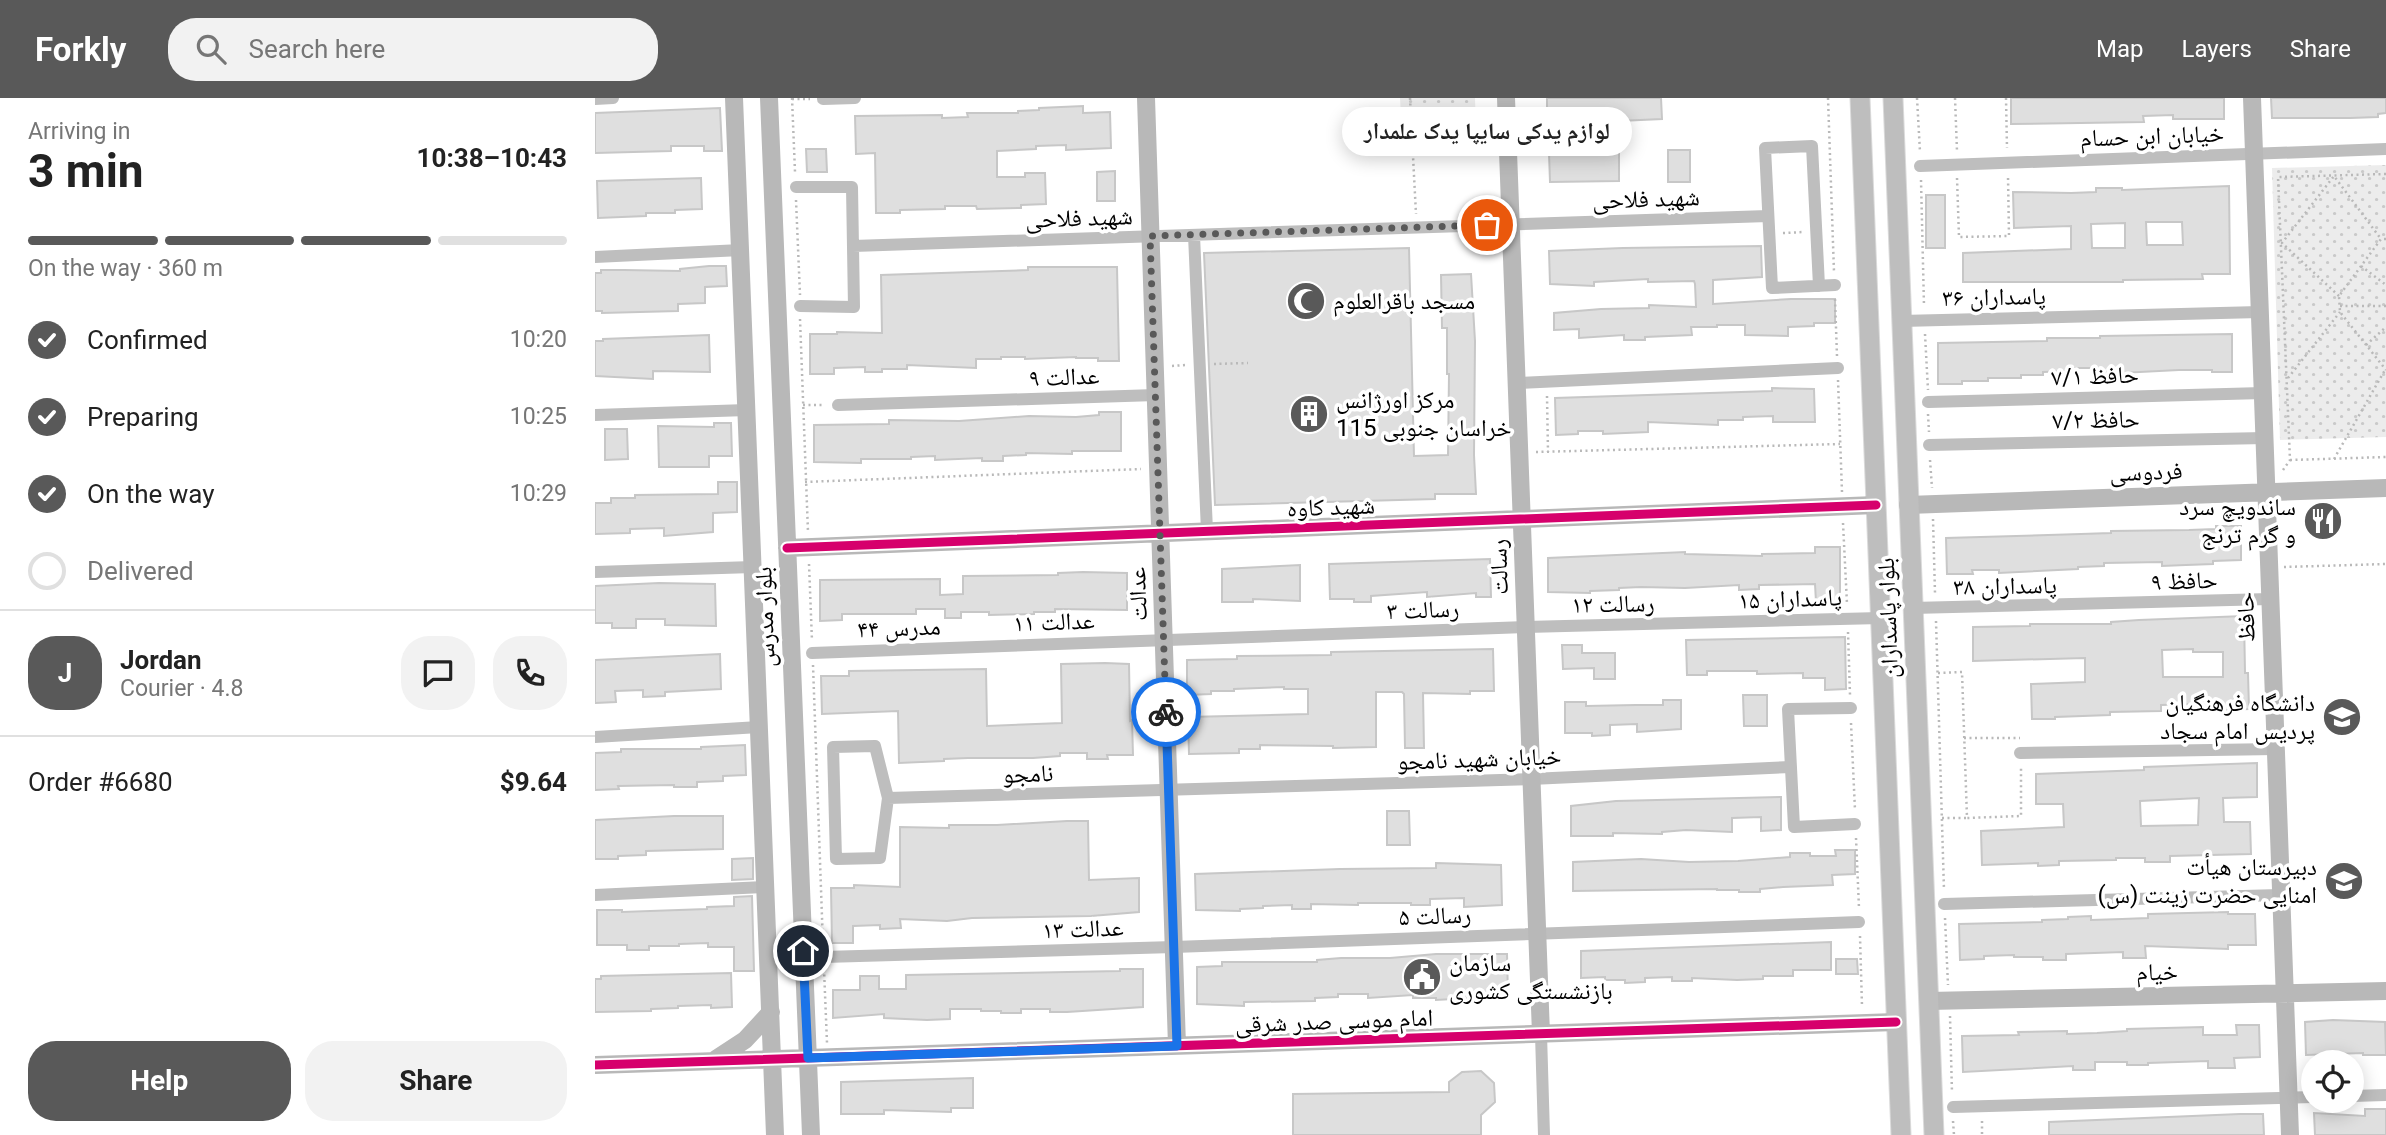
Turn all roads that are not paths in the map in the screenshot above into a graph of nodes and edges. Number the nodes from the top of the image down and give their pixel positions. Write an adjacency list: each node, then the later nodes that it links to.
1 (613, 98): 10 (street)
2 (734, 98): 21 (street, بلوار مدرس)
3 (769, 98): 45 (street, بلوار مدرس)
4 (855, 98): 11 (street)
5 (1146, 98): 19 (street, عدالت)
6 (1506, 98): 17 (street, رسالت)
7 (1860, 98): 40 (main road, بلوار پاسداران)
8 (1893, 98): 27 (main road, بلوار پاسداران)
9 (2252, 98): 13 (street, حافظ)
10 (595, 99)
11 (823, 99)
12 (2386, 149): 13 (street, خیابان ابن حسام)
13 (2254, 154): 14 (street, خیابان ابن حسام); 26 (street, حافظ)
14 (1920, 166)
15 (796, 187): 20 (street)
16 (1768, 216): 17 (street, شهید فلاحی); 24 (street); 24 (street)
17 (1511, 224): 18 (street, شهید فلاحی); 29 (street, رسالت)
18 (1194, 235): 19 (street, شهید فلاحی); 43 (street)
19 (1150, 236): 20 (street, شهید فلاحی); 31 (street, عدالت)
20 (853, 246): 25 (street)
21 (741, 250): 22 (street); 34 (street, بلوار مدرس)
22 (595, 257)
23 (1835, 285): 24 (street)
24 (1819, 286)
25 (800, 306)
26 (2260, 312): 27 (street, پاسداران ۳۶); 30 (street, حافظ)
27 (1901, 321): 41 (main road, بلوار پاسداران)
28 (1837, 368): 29 (street)
29 (1517, 383): 42 (street, رسالت)
30 (2263, 393): 32 (street, حافظ ۷/۱); 36 (street, حافظ)
31 (1156, 395): 33 (street, عدالت ۹); 44 (street, عدالت)
32 (1928, 402)
33 (838, 405)
34 (747, 410): 35 (street); 46 (street, بلوار مدرس)
35 (595, 415)
36 (2265, 438): 37 (street, حافظ ۷/۲); 39 (street, حافظ)
37 (1929, 445)
38 (2386, 488): 39 (street, فردوسی)
39 (2266, 492): 41 (street, فردوسی); 48 (street, حافظ)
40 (1876, 505): 42 (street, شهید کاوه); 51 (main road, بلوار پاسداران)
41 (1908, 505): 50 (main road, بلوار پاسداران)
42 (1522, 519): 43 (street, شهید کاوه); 53 (street, رسالت)
43 (1207, 531): 44 (street, شهید کاوه)
44 (1160, 533): 45 (street, شهید کاوه); 54 (street, عدالت)
45 (787, 548): 82 (street, بلوار مدرس)
46 (753, 566): 47 (street); 58 (street, بلوار مدرس)
47 (595, 572)
48 (2270, 599): 49 (street, حافظ ۹); 60 (street, حافظ)
49 (2099, 604): 50 (street, پاسداران ۳۸)
50 (1912, 608): 77 (main road, بلوار پاسداران)
51 (1881, 618): 52 (street, پاسداران ۱۵); 79 (main road, بلوار پاسداران)
52 (1701, 623): 53 (street, رسالت ۱۲)
53 (1526, 627): 54 (street, رسالت ۳); 63 (street, رسالت)
54 (1164, 639): 55 (street, عدالت ۱۱); 64 (street, عدالت)
55 (987, 646): 56 (street, مدرس ۴۴)
56 (812, 653)
57 (1851, 708): 62 (street)
58 (759, 727): 59 (street); 67 (street, بلوار مدرس)
59 (595, 737)
60 (2276, 749): 61 (street); 69 (street, حافظ)
61 (2020, 753)
62 (1791, 767): 63 (street, خیابان شهید نامجو); 66 (street)
63 (1531, 779): 64 (street, خیابان شهید نامجو); 72 (street, رسالت)
64 (1169, 791): 65 (street, نامجو); 73 (street, عدالت)
65 (888, 798): 65 (street)
66 (1855, 824)
67 (766, 887): 68 (street); 78 (street, بلوار مدرس)
68 (595, 895)
69 (2280, 895): 70 (street); 76 (street, حافظ)
70 (1944, 904)
71 (1859, 922): 72 (street, رسالت ۵)
72 (1537, 933): 73 (street, رسالت ۵); 80 (street, رسالت)
73 (1174, 947): 74 (street, عدالت ۱۳); 81 (street, عدالت)
74 (824, 957)
75 (2386, 990): 76 (street, خیام)
76 (2284, 993): 77 (street, خیام); 89 (street, حافظ)
77 (1929, 1001): 95 (main road, بلوار پاسداران)
78 (771, 1012): 83 (street, بلوار مدرس); 84 (street)
79 (1896, 1022): 80 (street, امام موسی صدر شرقی); 94 (main road, بلوار پاسداران)
80 (1541, 1034): 81 (street, امام موسی صدر شرقی); 93 (street)
81 (1177, 1046): 82 (street, امام موسی صدر شرقی)
82 (808, 1058): 83 (street, امام موسی صدر شرقی); 92 (street, بلوار مدرس)
83 (772, 1059): 84 (street, امام موسی صدر شرقی); 91 (street, بلوار مدرس)
84 (711, 1061): 85 (street, امام موسی صدر شرقی)
85 (595, 1065)
86 (2386, 1094): 87 (street)
87 (2364, 1095)
88 (2301, 1097): 89 (street)
89 (2288, 1098): 90 (street); 96 (street, حافظ)
90 (1953, 1107)
91 (775, 1135)
92 (811, 1135)
93 (1544, 1135)
94 (1901, 1135)
95 (1934, 1135)
96 (2290, 1135)

